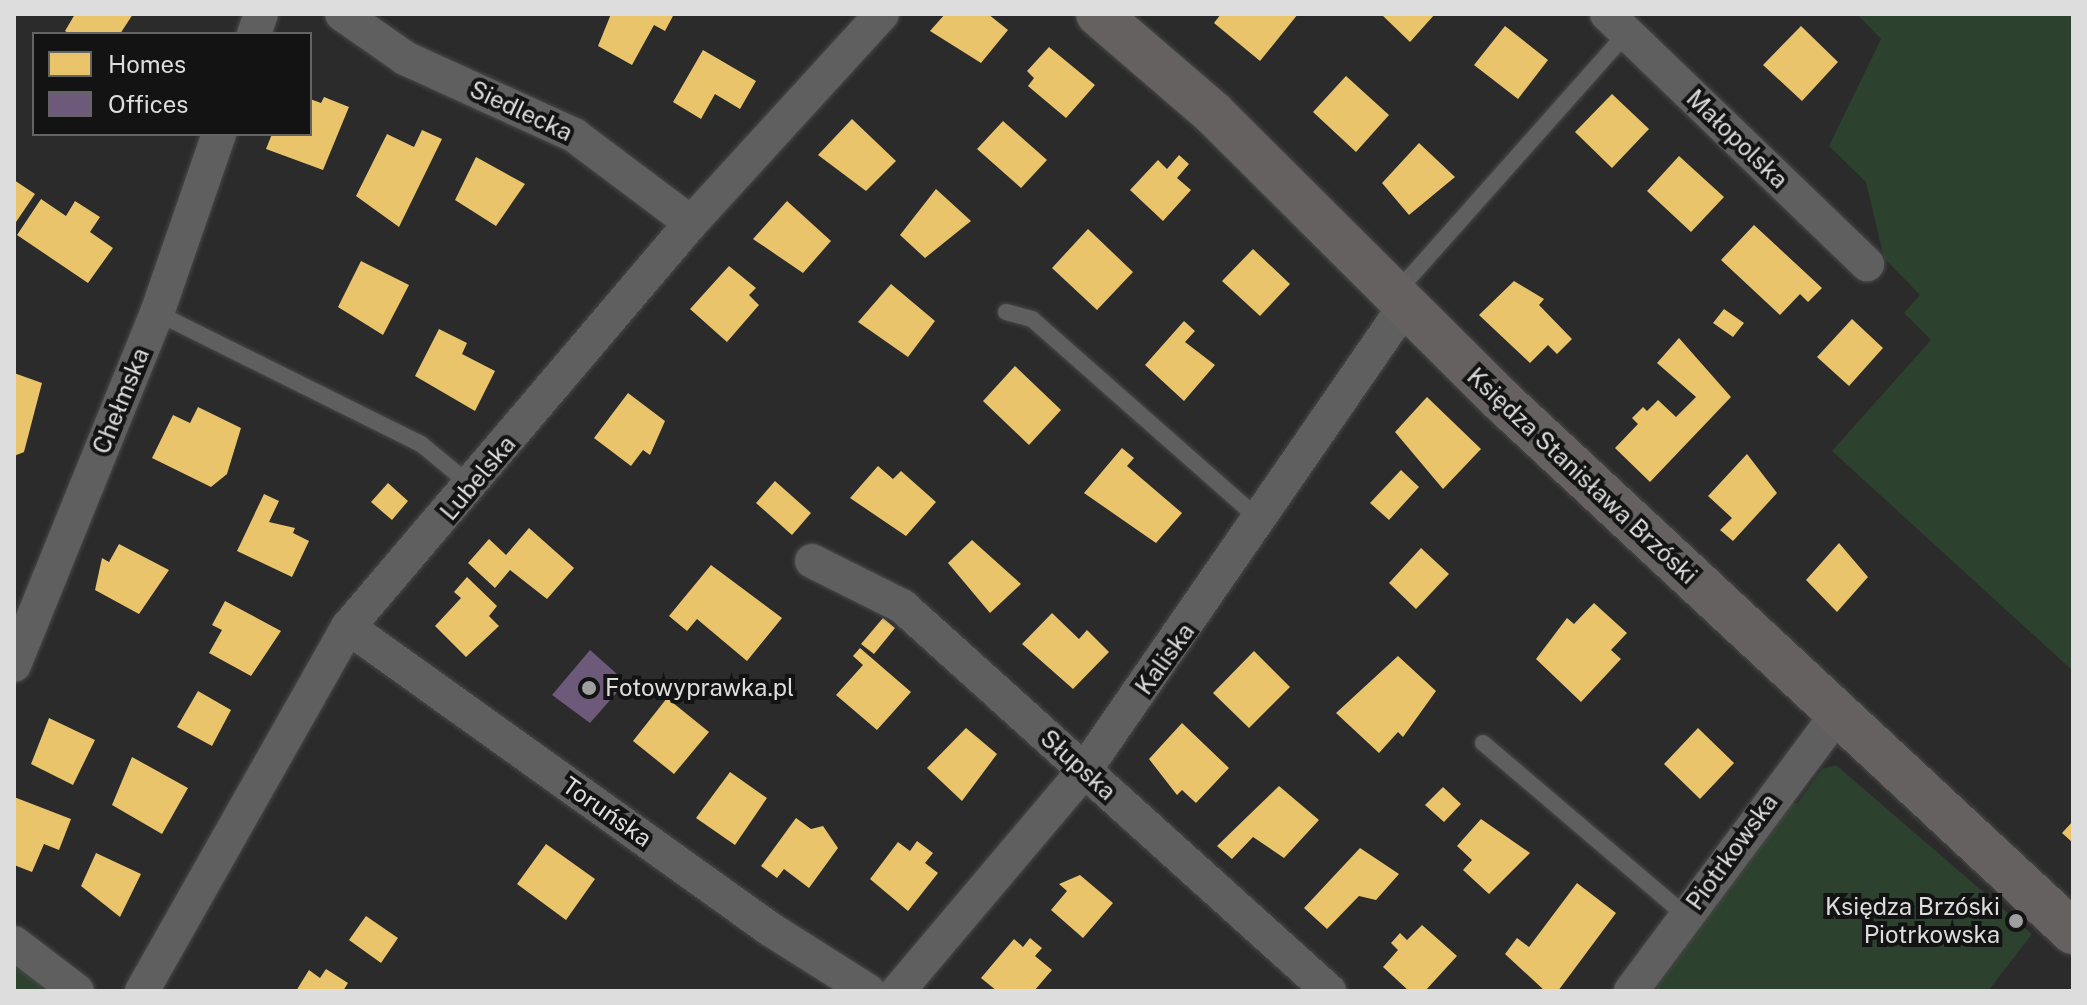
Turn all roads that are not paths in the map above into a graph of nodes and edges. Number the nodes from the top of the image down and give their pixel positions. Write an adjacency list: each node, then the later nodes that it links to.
1 (342, 14): 6 (street, Siedlecka)
2 (882, 14): 6 (street, Lubelska)
3 (1098, 14): 8 (street, Księdza Stanisława Brzóski)
4 (1617, 23): 7 (street, Małopolska); 8 (lane)
5 (218, 136): 10 (street, Chełmska)
6 (691, 223): 11 (street, Lubelska)
7 (1867, 264)
8 (1399, 301): 12 (street, Kaliska); 16 (street, Księdza Stanisława Brzóski)
9 (1006, 312): 12 (lane)
10 (157, 313): 11 (lane); 15 (street, Chełmska)
11 (472, 486): 14 (street, Lubelska)
12 (1260, 520): 18 (street, Kaliska)
13 (812, 561): 18 (street, Słupska)
14 (348, 627): 23 (street, Lubelska); 24 (street, Toruńska)
15 (14, 665)
16 (1836, 716): 19 (street, Piotrkowska); 20 (street, Księdza Stanisława Brzóski)
17 (1483, 743): 19 (lane)
18 (1084, 771): 25 (street, Kaliska); 26 (street, Słupska)
19 (1686, 916): 27 (street, Piotrkowska)
20 (2073, 932)
21 (14, 943): 22 (street)
22 (77, 991)
23 (142, 991)
24 (868, 991)
25 (898, 991)
26 (1329, 991)
27 (1631, 991)

